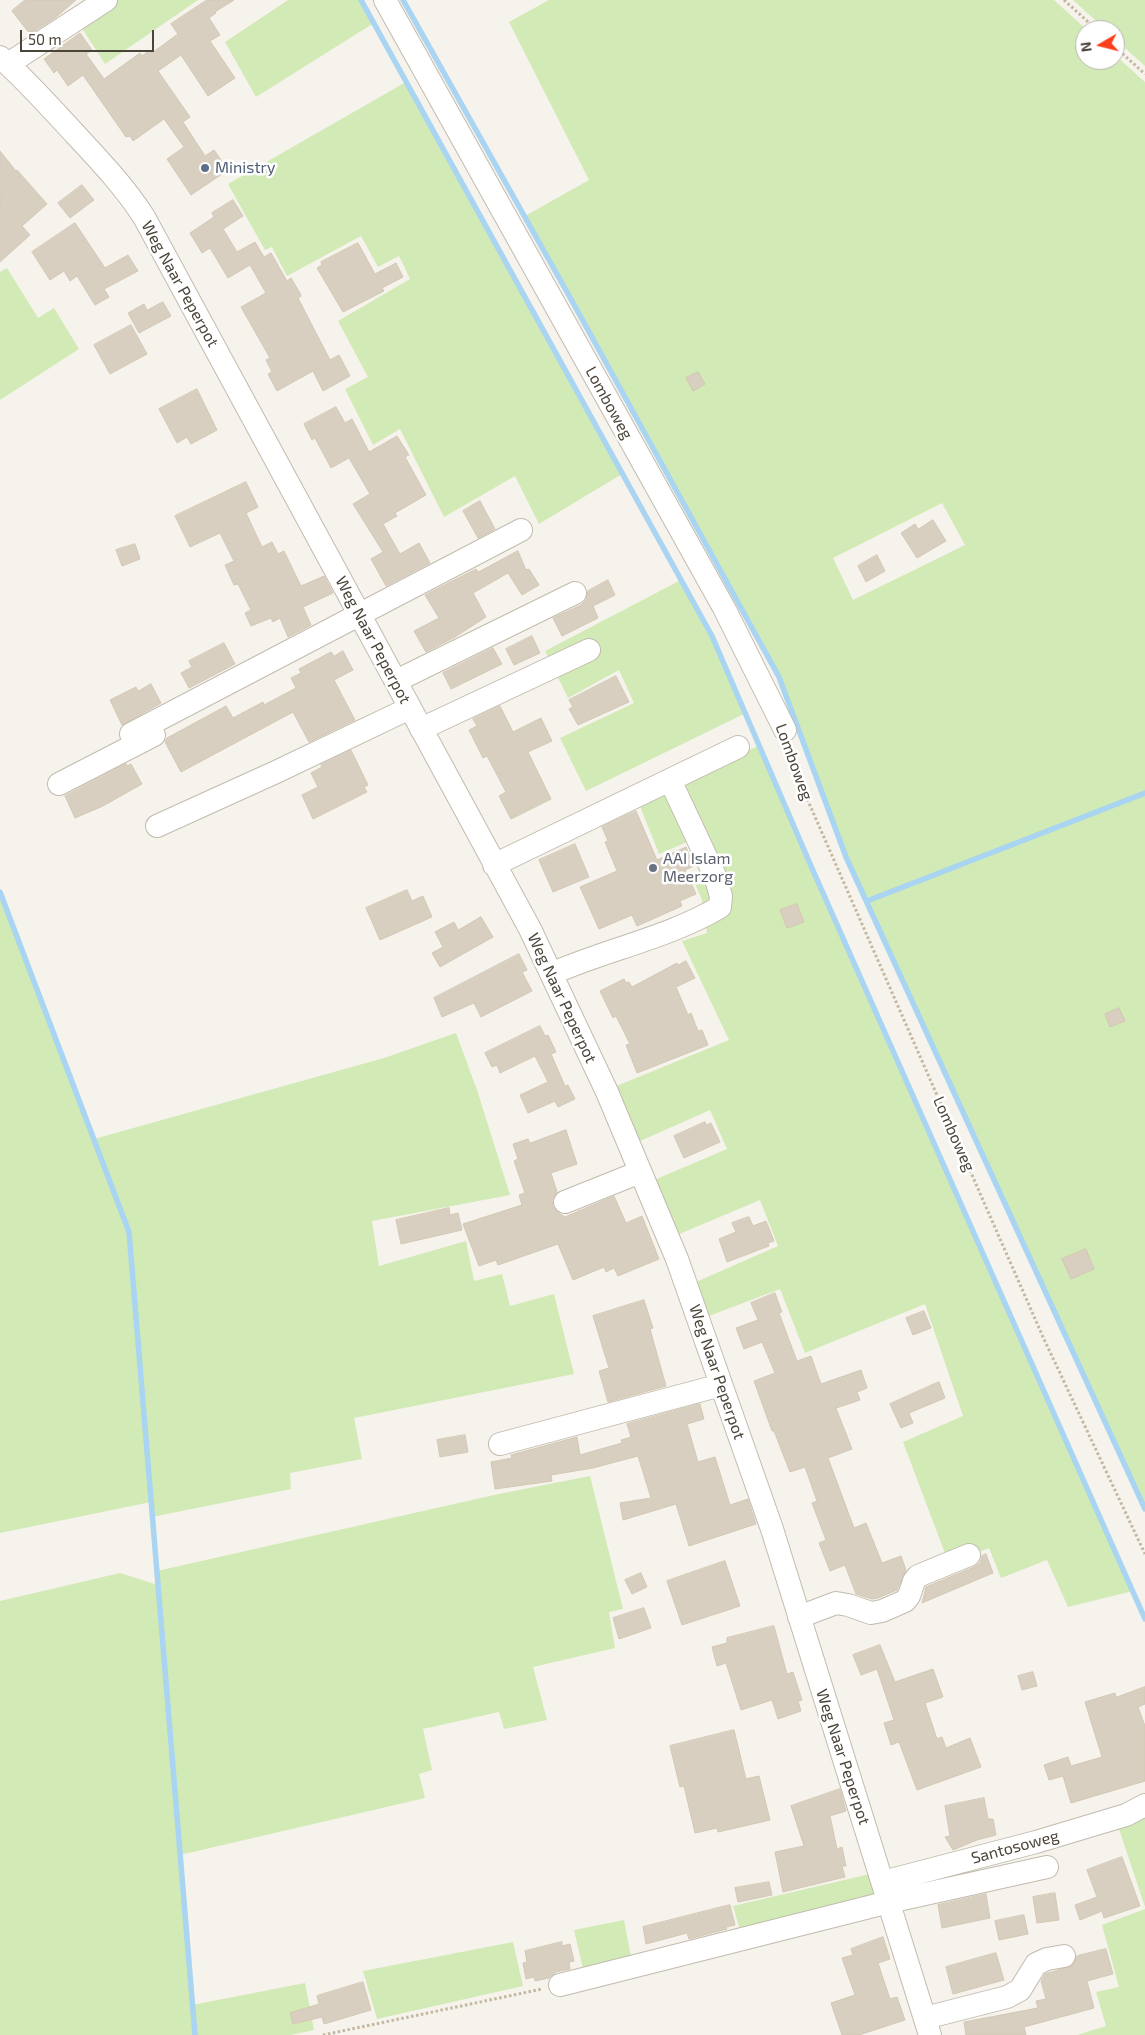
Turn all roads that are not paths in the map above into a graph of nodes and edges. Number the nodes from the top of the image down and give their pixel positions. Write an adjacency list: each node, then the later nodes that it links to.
1 (106, 0): 3 (street)
2 (384, 0): 11 (street, Lomboweg)
3 (4, 61): 6 (street, Weg Naar Peperpot)
4 (521, 530): 6 (street)
5 (574, 593): 8 (street)
6 (363, 620): 8 (street, Weg Naar Peperpot); 12 (street); 15 (street)
7 (589, 650): 10 (street)
8 (396, 682): 9 (street, Weg Naar Peperpot)
9 (410, 708): 10 (street, Weg Naar Peperpot); 16 (street)
10 (421, 729): 17 (street, Weg Naar Peperpot)
11 (784, 730)
12 (131, 734)
13 (738, 746): 14 (street)
14 (670, 780): 17 (street); 18 (street)
15 (59, 784)
16 (157, 826)
17 (494, 864): 18 (street, Weg Naar Peperpot)
18 (551, 974): 19 (street, Weg Naar Peperpot)
19 (640, 1172): 20 (street); 21 (street, Weg Naar Peperpot)
20 (565, 1202)
21 (721, 1385): 22 (street); 24 (street, Weg Naar Peperpot)
22 (500, 1444)
23 (969, 1554): 24 (street)
24 (799, 1617): 27 (street, Weg Naar Peperpot)
25 (1145, 1805): 27 (street, Santosoweg)
26 (1047, 1866): 27 (street)
27 (886, 1892): 29 (street); 30 (street, Weg Naar Peperpot)
28 (1064, 1956): 30 (street)
29 (560, 1985)
30 (927, 2027)

